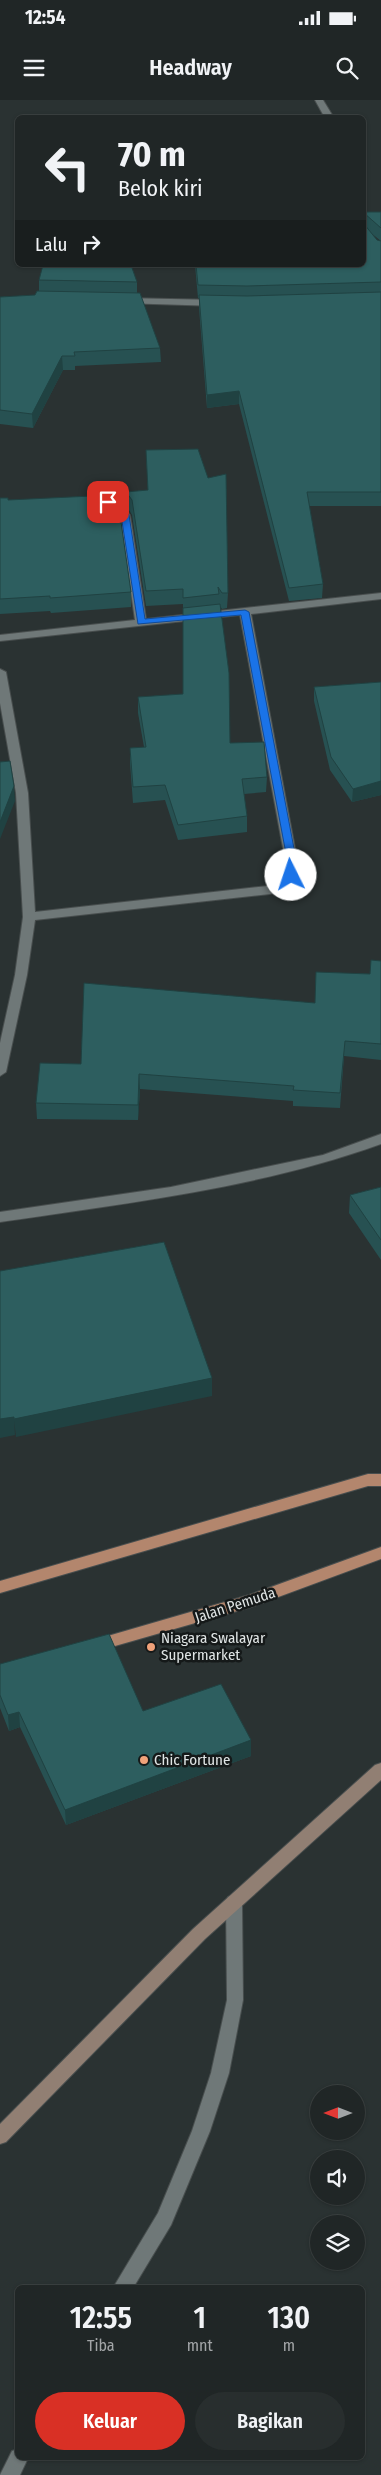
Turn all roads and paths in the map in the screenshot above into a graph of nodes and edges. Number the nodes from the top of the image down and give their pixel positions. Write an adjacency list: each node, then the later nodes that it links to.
1 (319, 100): 2 (street)
2 (328, 115)
3 (109, 301): 4 (street)
4 (227, 303)
5 (90, 498): 8 (street)
6 (381, 596): 7 (street)
7 (245, 612): 8 (street); 11 (street)
8 (141, 622): 9 (street)
9 (0, 638)
10 (0, 672): 11 (street)
11 (29, 917): 12 (street)
12 (0, 1072)
13 (381, 1139): 14 (street)
14 (0, 1217)
15 (381, 1480): 17 (main road)
16 (381, 1553): 18 (main road, Jalan Pemuda)
17 (0, 1587)
18 (76, 1652)
19 (381, 1770): 20 (main road)
20 (234, 1902): 21 (main road); 22 (street)
21 (0, 2136)
22 (124, 2285)
23 (18, 2460): 24 (street)
24 (8, 2475)

